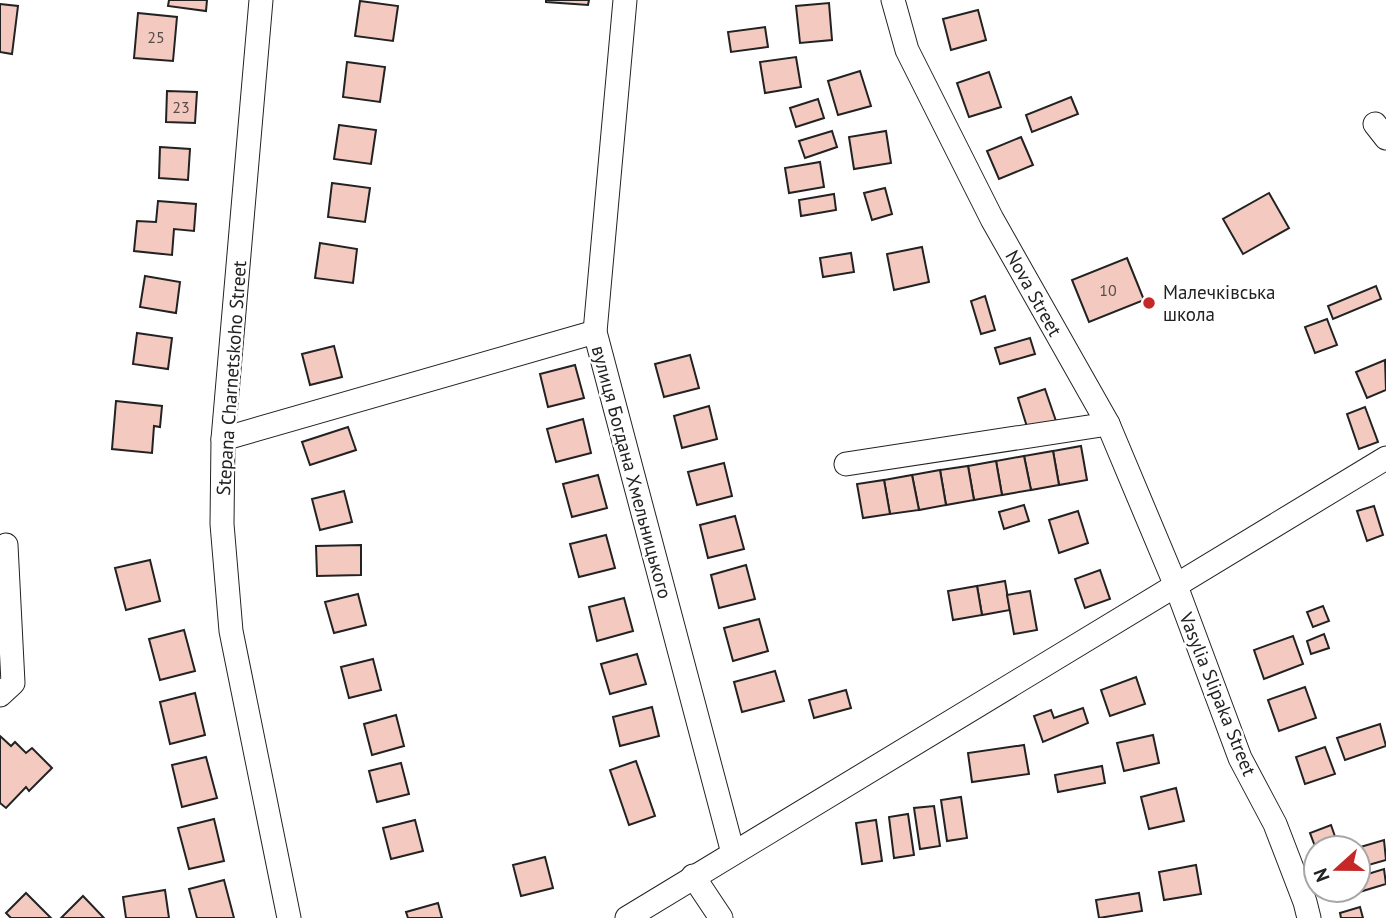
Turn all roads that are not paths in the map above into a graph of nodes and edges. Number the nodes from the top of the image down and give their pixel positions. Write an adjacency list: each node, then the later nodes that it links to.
1 (261, 0): 6 (street, Stepana Charnetskoho Street)
2 (625, 0): 4 (street, вулиця Богдана Хмельницького)
3 (893, 0): 5 (street, Nova Street)
4 (595, 332): 6 (street); 12 (street, вулиця Богдана Хмельницького)
5 (1108, 424): 8 (street); 10 (street, Nova Street)
6 (223, 439): 14 (street, Stepana Charnetskoho Street)
7 (1386, 458): 10 (street)
8 (846, 464)
9 (6, 545): 11 (street)
10 (1176, 586): 12 (street); 17 (street, Vasylia Slipaka Street)
11 (0, 695)
12 (733, 853): 13 (street)
13 (693, 876): 15 (street); 16 (street)
14 (289, 918)
15 (627, 918)
16 (721, 918)
17 (1309, 918)

